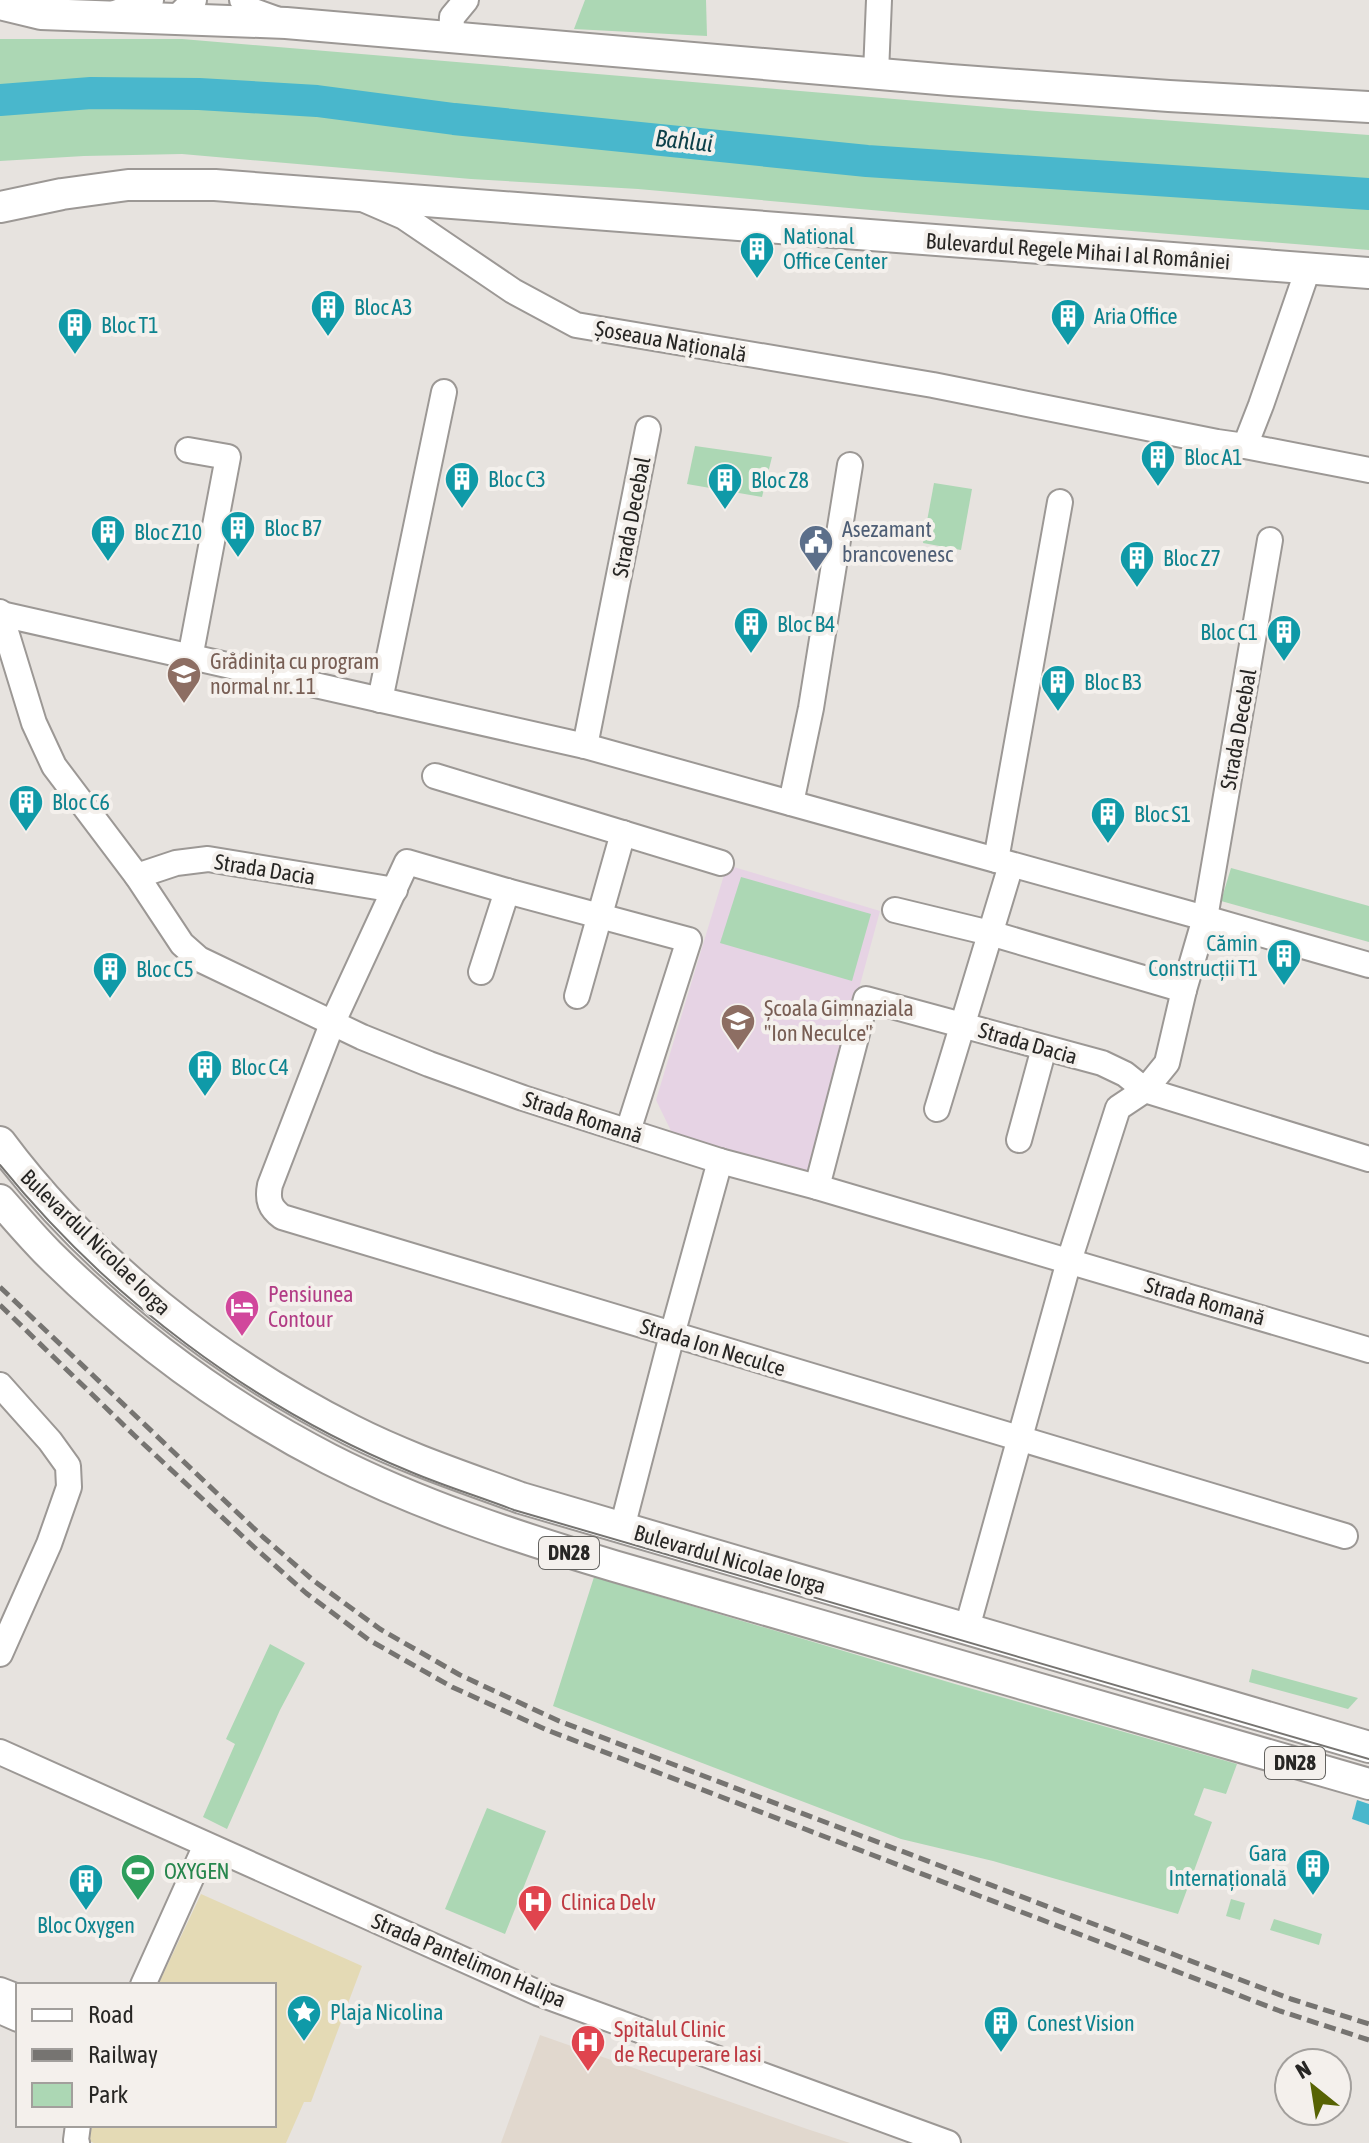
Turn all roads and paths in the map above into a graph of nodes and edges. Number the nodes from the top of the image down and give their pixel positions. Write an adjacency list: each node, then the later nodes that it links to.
1 (151, 0): 7 (street)
2 (242, 0): 8 (street)
3 (466, 0): 9 (street)
4 (879, 0): 10 (street)
5 (0, 4): 7 (main road)
6 (185, 9): 7 (main road); 8 (main road)
7 (105, 17)
8 (286, 23): 9 (main road)
9 (451, 36): 10 (main road)
10 (876, 73): 11 (main road)
11 (1366, 102)
12 (356, 195): 13 (main road, Șoseaua Națională); 14 (main road, Bulevardul Regele Mihai I al României); 18 (street, Șoseaua Națională)
13 (0, 207)
14 (1308, 269): 15 (main road, Bulevardul Regele Mihai I al României); 18 (street)
15 (1369, 273)
16 (444, 392): 26 (street)
17 (648, 429): 27 (street, Strada Decebal)
18 (1245, 446): 21 (street, Șoseaua Națională)
19 (188, 450): 25 (street)
20 (850, 465): 29 (street)
21 (1369, 470)
22 (1060, 502): 31 (street)
23 (1270, 540): 38 (street, Strada Decebal)
24 (1, 613): 25 (street); 33 (street, Strada Romană)
25 (190, 658): 26 (street)
26 (380, 700): 27 (street)
27 (585, 746): 29 (street)
28 (435, 776): 30 (street)
29 (791, 803): 31 (street)
30 (623, 833): 32 (street); 37 (street)
31 (1003, 862): 38 (street); 39 (street)
32 (721, 863)
33 (137, 876): 34 (street, Strada Dacia); 44 (street, Strada Romană)
34 (395, 890): 35 (street); 44 (street)
35 (507, 891): 37 (street); 41 (street)
36 (895, 910): 39 (street)
37 (600, 916): 43 (street); 49 (street)
38 (1205, 918): 40 (street); 42 (street, Strada Decebal)
39 (990, 933): 42 (street); 45 (street)
40 (1369, 965)
41 (481, 972)
42 (1184, 990): 47 (street, Strada Decebal)
43 (577, 996)
44 (332, 1024): 49 (street, Strada Romană); 57 (street, Strada Ion Neculce)
45 (962, 1024): 46 (street, Strada Dacia); 48 (street); 54 (street, Strada Dacia)
46 (1044, 1048): 47 (street, Strada Dacia); 50 (street)
47 (1145, 1090): 52 (street, Strada Dacia); 56 (street, Strada Decebal)
48 (937, 1109)
49 (628, 1131): 53 (street, Strada Romană)
50 (1019, 1140)
51 (0, 1142): 61 (main road, Bulevardul Nicolae Iorga / DN28)
52 (1369, 1159)
53 (720, 1161): 54 (street, Strada Romană); 57 (street)
54 (817, 1187): 56 (street, Strada Romană)
55 (0, 1200): 67 (main road, Bulevardul Nicolae Iorga / DN28)
56 (1069, 1261): 58 (street, Strada Romană); 60 (street, Strada Decebal)
57 (672, 1335): 60 (street, Strada Ion Neculce); 61 (street)
58 (1369, 1350)
59 (0, 1385): 64 (street)
60 (1019, 1438): 62 (street, Strada Ion Neculce); 63 (street, Strada Decebal)
61 (622, 1528): 63 (main road, Bulevardul Nicolae Iorga / DN28)
62 (1345, 1536)
63 (967, 1628): 65 (main road, Bulevardul Nicolae Iorga / DN28)
64 (0, 1654)
65 (1369, 1747)
66 (0, 1752): 68 (street, Strada Pantelimon Halipa)
67 (1369, 1784)
68 (206, 1845): 69 (street); 70 (street, Strada Pantelimon Halipa)
69 (144, 1983)
70 (948, 2143)

